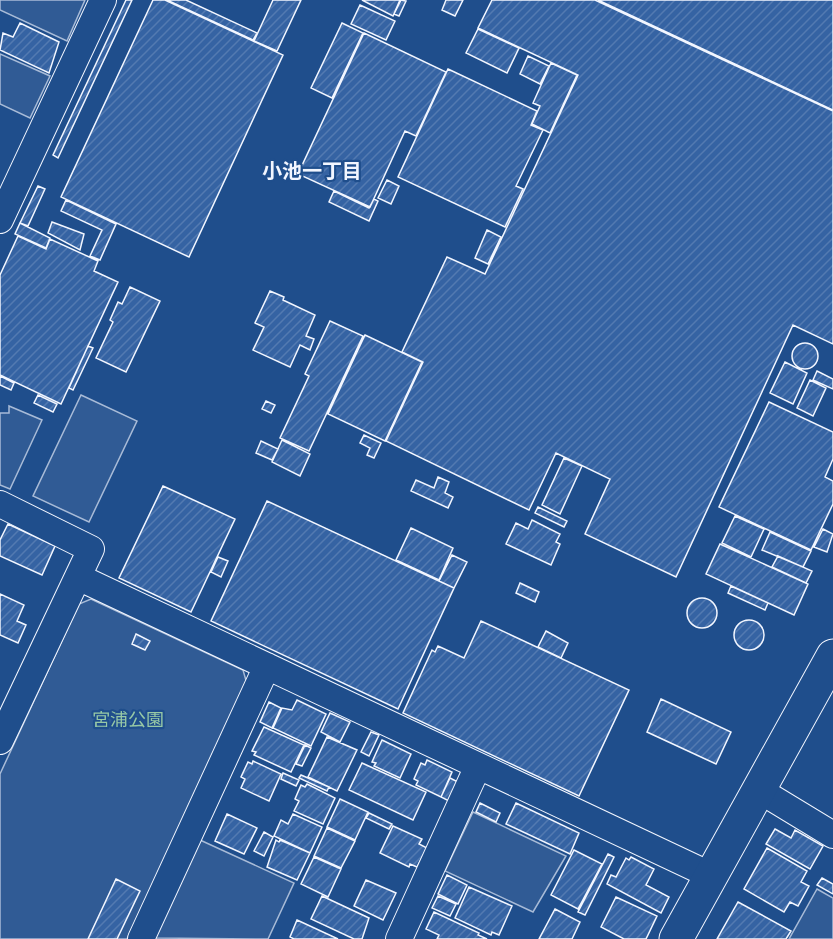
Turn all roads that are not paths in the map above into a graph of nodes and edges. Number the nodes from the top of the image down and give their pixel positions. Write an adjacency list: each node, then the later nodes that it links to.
1 (103, 0): 2 (street)
2 (0, 220)
3 (0, 504): 4 (street)
4 (78, 577): 6 (street); 7 (street)
5 (833, 656): 10 (street)
6 (267, 666): 9 (street); 13 (street)
7 (9, 701): 8 (street)
8 (0, 741)
9 (478, 766): 12 (street); 14 (street)
10 (759, 790): 11 (street); 12 (street)
11 (833, 835)
12 (712, 876): 15 (street)
13 (141, 939)
14 (399, 939)
15 (676, 939)

